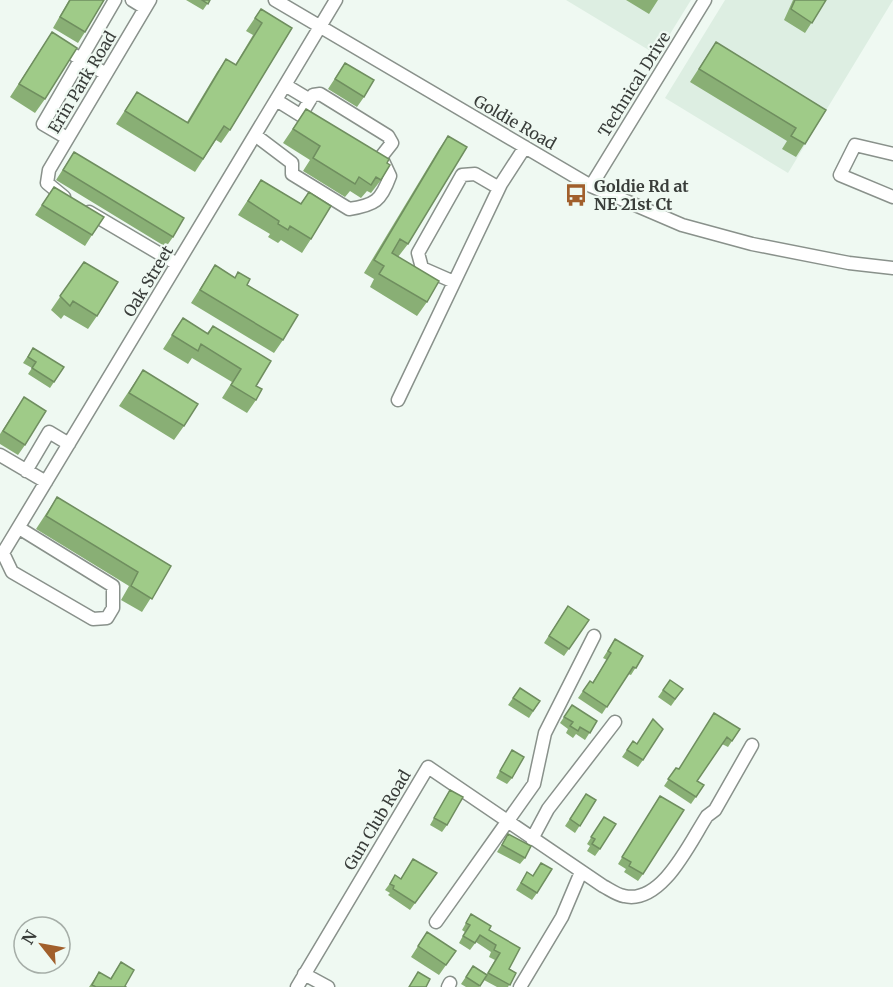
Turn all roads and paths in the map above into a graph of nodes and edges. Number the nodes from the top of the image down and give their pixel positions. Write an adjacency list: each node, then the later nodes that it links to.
1 (115, 0): 9 (street)
2 (132, 0): 6 (street)
3 (275, 0): 7 (street, Goldie Road)
4 (336, 0): 7 (street, Oak Street)
5 (705, 0): 22 (street, Technical Drive)
6 (147, 4): 10 (street, Erin Park Road)
7 (320, 27): 11 (street, Oak Street); 18 (street, Goldie Road)
8 (63, 49): 9 (street)
9 (81, 59): 10 (street); 17 (street)
10 (106, 74): 17 (street, Erin Park Road)
11 (285, 85): 12 (street, Oak Street); 13 (street)
12 (276, 100): 14 (street); 16 (street, Oak Street)
13 (310, 100): 14 (street); 21 (street)
14 (301, 115): 15 (street)
15 (320, 127)
16 (255, 135): 21 (street); 25 (street, Oak Street)
17 (68, 138): 25 (street, Erin Park Road)
18 (525, 147): 22 (street, Goldie Road); 23 (street)
19 (358, 150): 21 (street)
20 (893, 154): 24 (street)
21 (382, 159)
22 (591, 186): 26 (street, Goldie Road)
23 (499, 188): 27 (street); 27 (street)
24 (893, 197)
25 (177, 264): 29 (street, Oak Street)
26 (893, 268)
27 (454, 282): 28 (street)
28 (398, 400)
29 (69, 444): 31 (street); 32 (street, Oak Street)
30 (0, 455): 31 (street)
31 (26, 471): 32 (street)
32 (46, 482): 33 (street, Oak Street)
33 (18, 528): 33 (street, Oak Street)
34 (594, 636): 37 (street)
35 (615, 722): 38 (street)
36 (752, 745): 39 (street, Gun Club Road)
37 (507, 822): 38 (street, Gun Club Road); 40 (street); 41 (street, Gun Club Road)
38 (532, 839): 39 (street, Gun Club Road)
39 (581, 872): 44 (street)
40 (436, 922)
41 (304, 974): 42 (street, Gun Club Road); 43 (street)
42 (297, 987)
43 (328, 987)
44 (520, 987)

